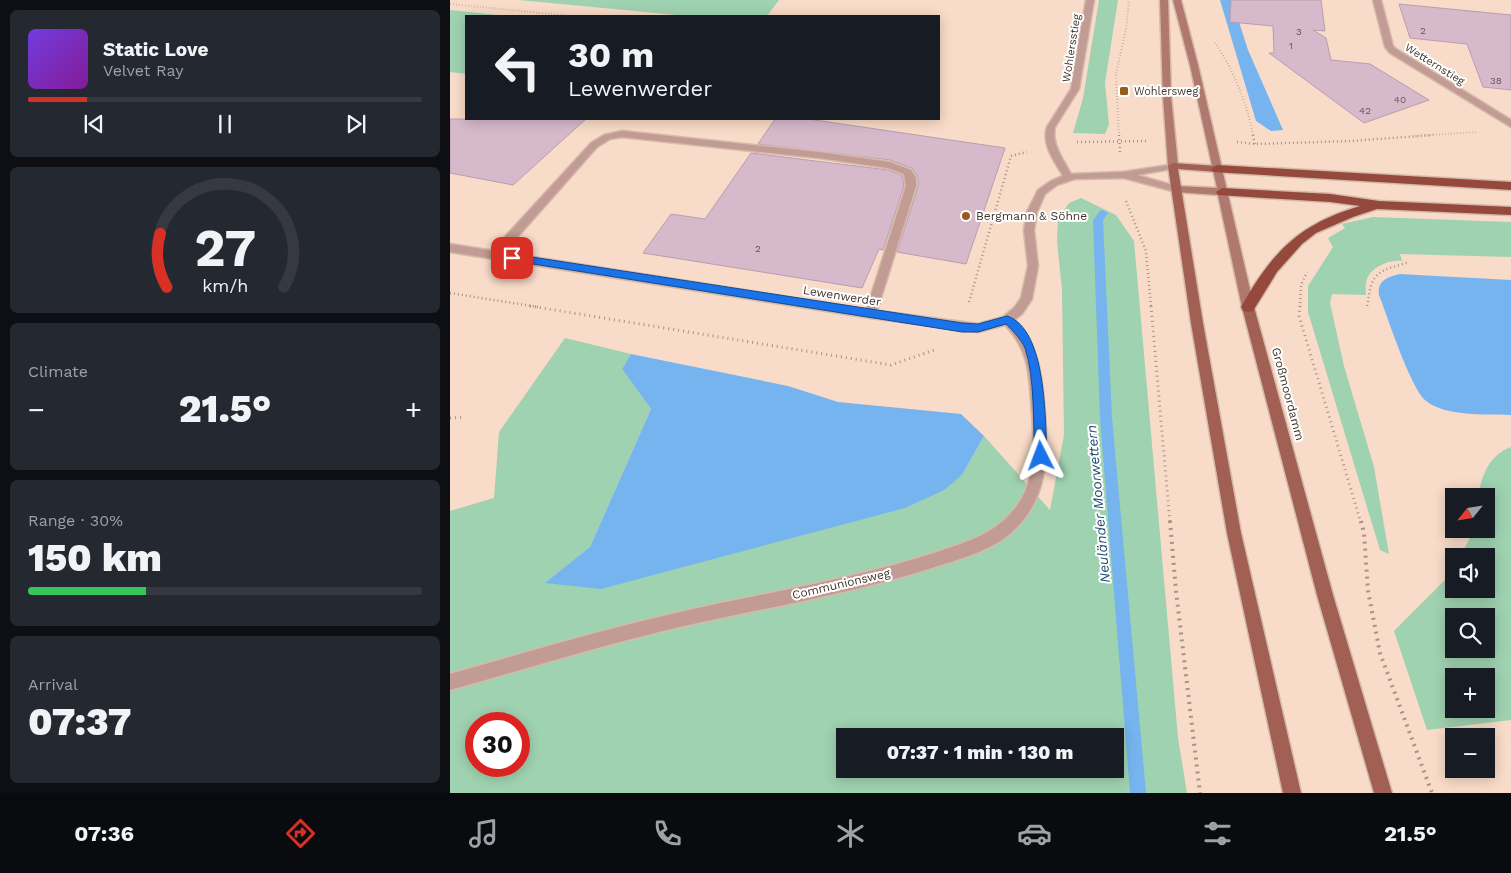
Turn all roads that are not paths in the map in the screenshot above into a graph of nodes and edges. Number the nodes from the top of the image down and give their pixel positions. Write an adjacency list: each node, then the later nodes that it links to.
1 (1090, 0): 9 (street, Wohlersstieg)
2 (1164, 0): 6 (main road)
3 (1177, 0): 7 (main road, Großmoordamm)
4 (1378, 0): 5 (street, Wetternstieg)
5 (1511, 124)
6 (1173, 166): 7 (main road); 8 (street); 11 (main road)
7 (1217, 169): 10 (highway); 12 (main road, Großmoordamm)
8 (1123, 175): 9 (street); 11 (street)
9 (1069, 178): 19 (street)
10 (1511, 186)
11 (1176, 189): 12 (main road); 21 (main road)
12 (1222, 192): 13 (highway); 17 (main road, Großmoordamm)
13 (1379, 205): 14 (highway); 17 (highway)
14 (1511, 211)
15 (450, 248): 16 (street, Lewenwerder)
16 (495, 255): 18 (street, Lewenwerder); 18 (street)
17 (1248, 306): 22 (main road, Großmoordamm)
18 (871, 314): 19 (street, Lewenwerder)
19 (1007, 320): 20 (street, Communionsweg)
20 (450, 682)
21 (1292, 793)
22 (1383, 793)

